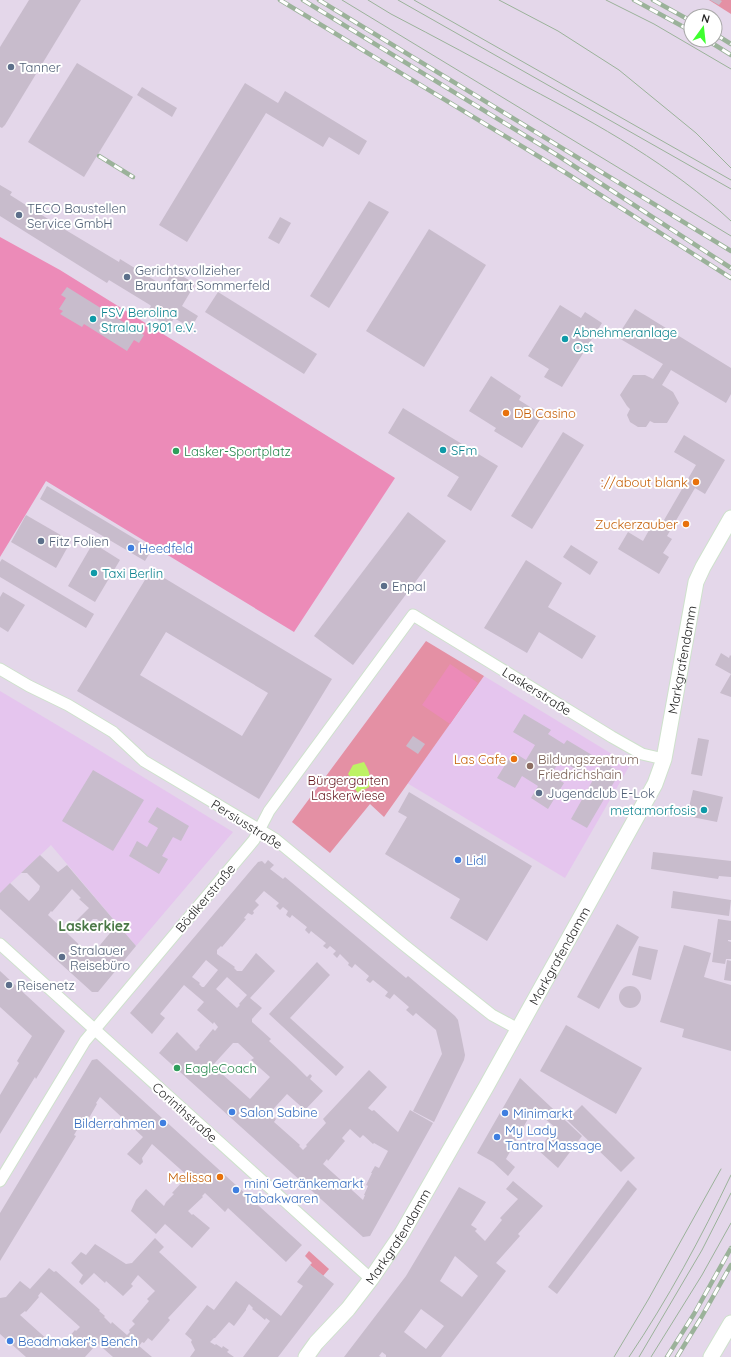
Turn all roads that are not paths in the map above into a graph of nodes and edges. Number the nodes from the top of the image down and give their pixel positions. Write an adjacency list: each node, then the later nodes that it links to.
1 (731, 518): 4 (main road, Markgrafendamm)
2 (413, 615): 4 (street, Laskerstraße); 5 (street, Bödikerstraße)
3 (0, 669): 5 (street, Persiusstraße)
4 (664, 760): 7 (main road, Markgrafendamm)
5 (259, 830): 7 (street, Persiusstraße); 8 (street, Bödikerstraße)
6 (0, 944): 8 (street, Corinthstraße)
7 (518, 1028): 10 (main road, Markgrafendamm)
8 (94, 1030): 9 (street, Bödikerstraße); 10 (street, Corinthstraße)
9 (0, 1181)
10 (371, 1280): 12 (main road, Markgrafendamm)
11 (731, 1323): 13 (main road)
12 (306, 1357)
13 (711, 1357)

